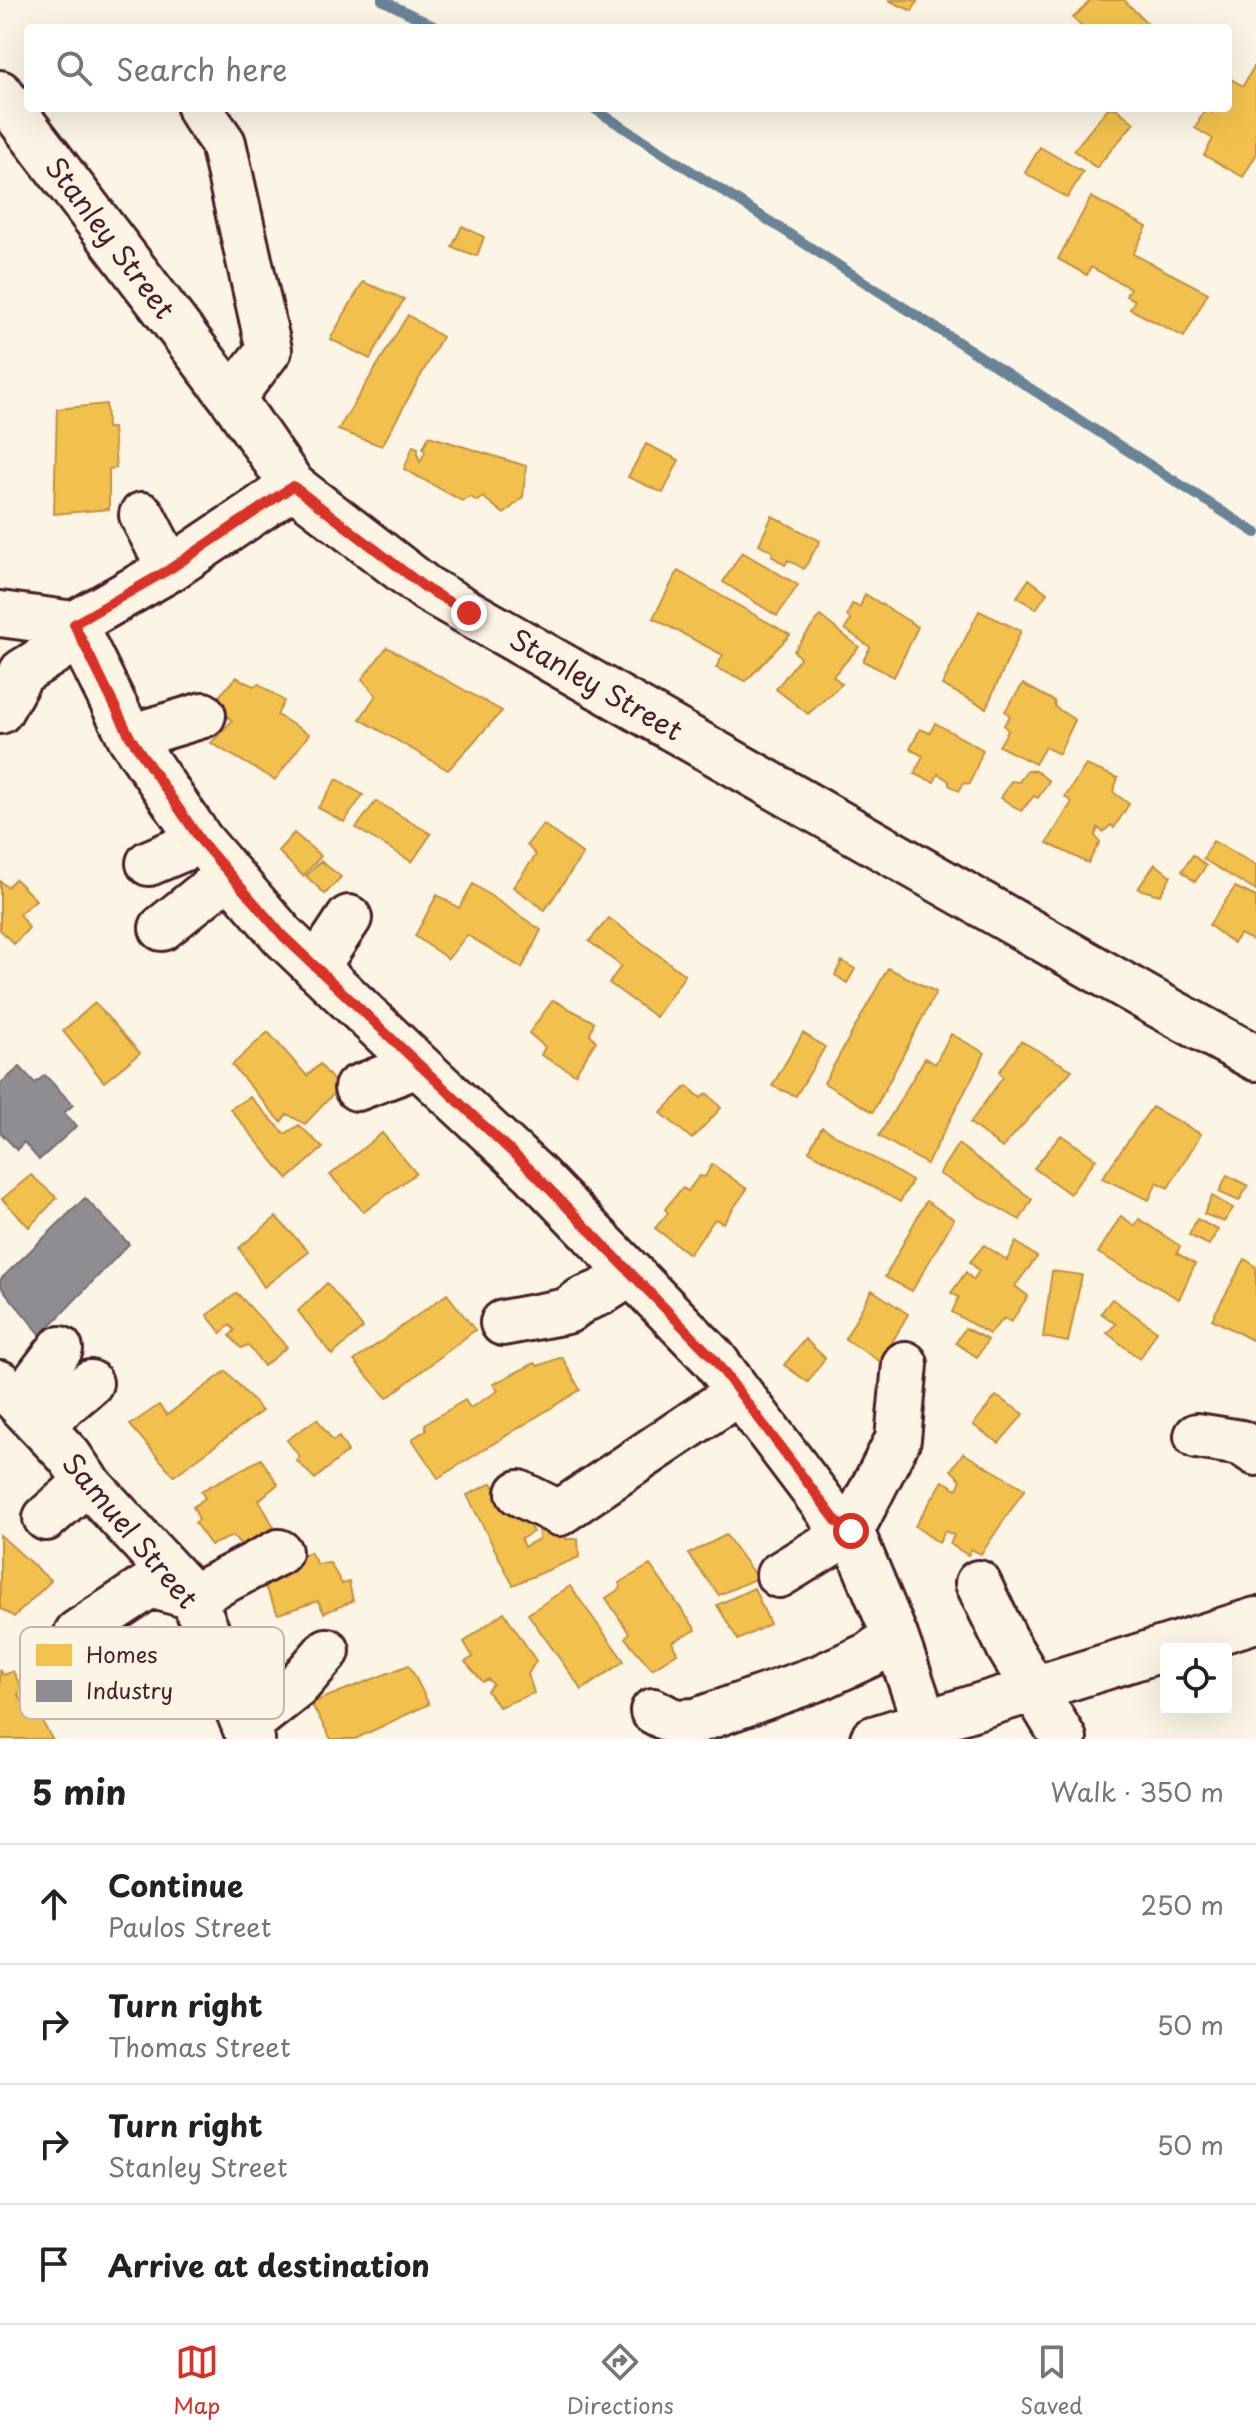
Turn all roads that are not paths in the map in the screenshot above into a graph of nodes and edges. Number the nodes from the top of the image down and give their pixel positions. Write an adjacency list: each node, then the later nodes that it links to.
1 (0, 93): 3 (street, Stanley Street)
2 (201, 112): 3 (street)
3 (232, 398): 4 (street, Stanley Street)
4 (293, 486): 6 (street); 19 (street, Stanley Street)
5 (142, 515): 6 (street)
6 (170, 569): 8 (street)
7 (0, 614): 8 (street)
8 (74, 624): 9 (street); 12 (street)
9 (11, 674): 10 (street)
10 (0, 711)
11 (203, 715): 12 (street)
12 (130, 737): 13 (street)
13 (201, 841): 14 (street); 15 (street)
14 (149, 863)
15 (229, 874): 17 (street); 18 (street)
16 (349, 918): 18 (street)
17 (162, 928)
18 (316, 968): 20 (street)
19 (1256, 1058)
20 (418, 1065): 21 (street); 22 (street)
21 (357, 1088)
22 (630, 1274): 23 (street); 27 (street)
23 (503, 1323)
24 (60, 1349): 28 (street)
25 (905, 1364): 34 (street)
26 (90, 1383): 28 (street)
27 (739, 1392): 32 (street); 34 (street)
28 (19, 1403): 31 (street, Samuel Street)
29 (1197, 1436): 30 (street)
30 (1256, 1453)
31 (87, 1482): 33 (street); 38 (street, Samuel Street)
32 (519, 1493)
33 (46, 1518)
34 (851, 1531): 36 (street); 42 (street)
35 (279, 1552): 38 (street)
36 (779, 1575)
37 (978, 1583): 44 (street)
38 (193, 1597): 40 (street); 41 (street, Samuel Street)
39 (1256, 1620): 44 (street)
40 (86, 1627)
41 (205, 1627)
42 (895, 1636): 46 (street); 48 (street)
43 (327, 1651): 45 (street)
44 (1032, 1688): 48 (street); 51 (street)
45 (284, 1699)
46 (653, 1711)
47 (263, 1719): 49 (street)
48 (925, 1722): 50 (street)
49 (249, 1733)
50 (873, 1739)
51 (1064, 1739)

